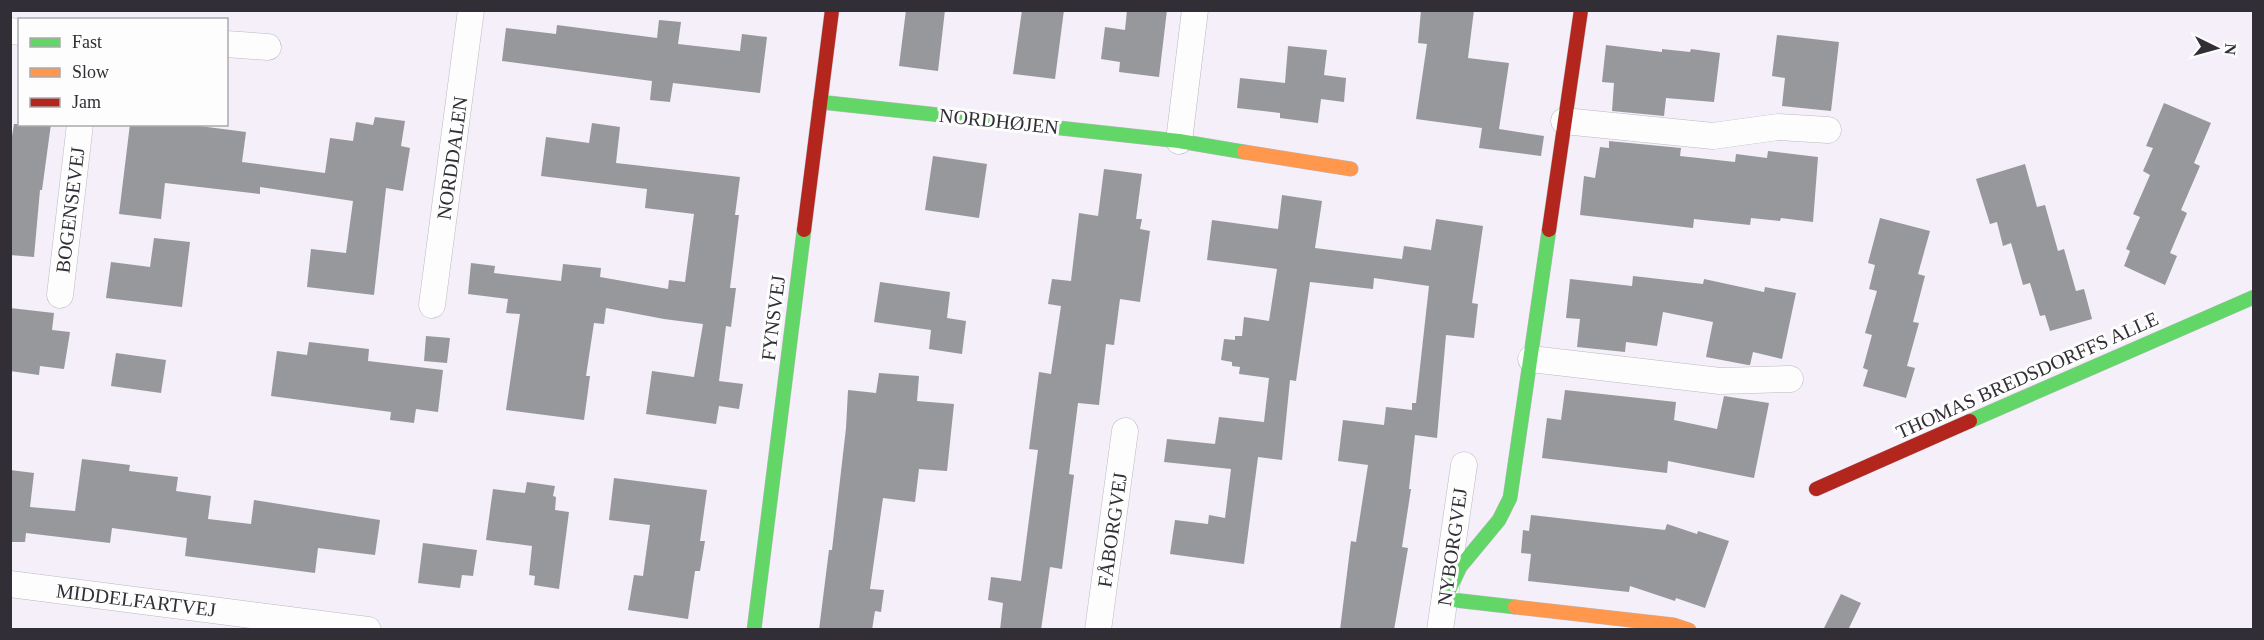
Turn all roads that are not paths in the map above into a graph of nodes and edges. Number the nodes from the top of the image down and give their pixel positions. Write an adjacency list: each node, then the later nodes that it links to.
1 (471, 10): 15 (street, NORDDALEN)
2 (832, 10): 7 (street, FYNSVEJ)
3 (1195, 10): 11 (street)
4 (1581, 10): 8 (street)
5 (228, 44): 6 (street)
6 (268, 47)
7 (820, 102): 11 (street, NORDHØJEN); 24 (street, FYNSVEJ)
8 (1564, 121): 10 (street); 16 (street)
9 (80, 126): 13 (street, BOGENSEVEJ)
10 (1828, 130)
11 (1179, 141): 12 (street, NORDHØJEN)
12 (1351, 169)
13 (60, 295)
14 (2253, 297): 20 (street, THOMAS BREDSDORFFS ALLE)
15 (432, 305)
16 (1531, 358): 17 (street); 22 (street)
17 (1790, 379)
18 (1125, 431): 25 (street, FÅBORGVEJ)
19 (1464, 465): 22 (street, NYBORGVEJ)
20 (1816, 489)
21 (10, 584): 23 (street, MIDDELFARTVEJ)
22 (1445, 599): 26 (street, NYBORGVEJ); 27 (street)
23 (368, 630)
24 (754, 630)
25 (1098, 630)
26 (1440, 630)
27 (1689, 630)

